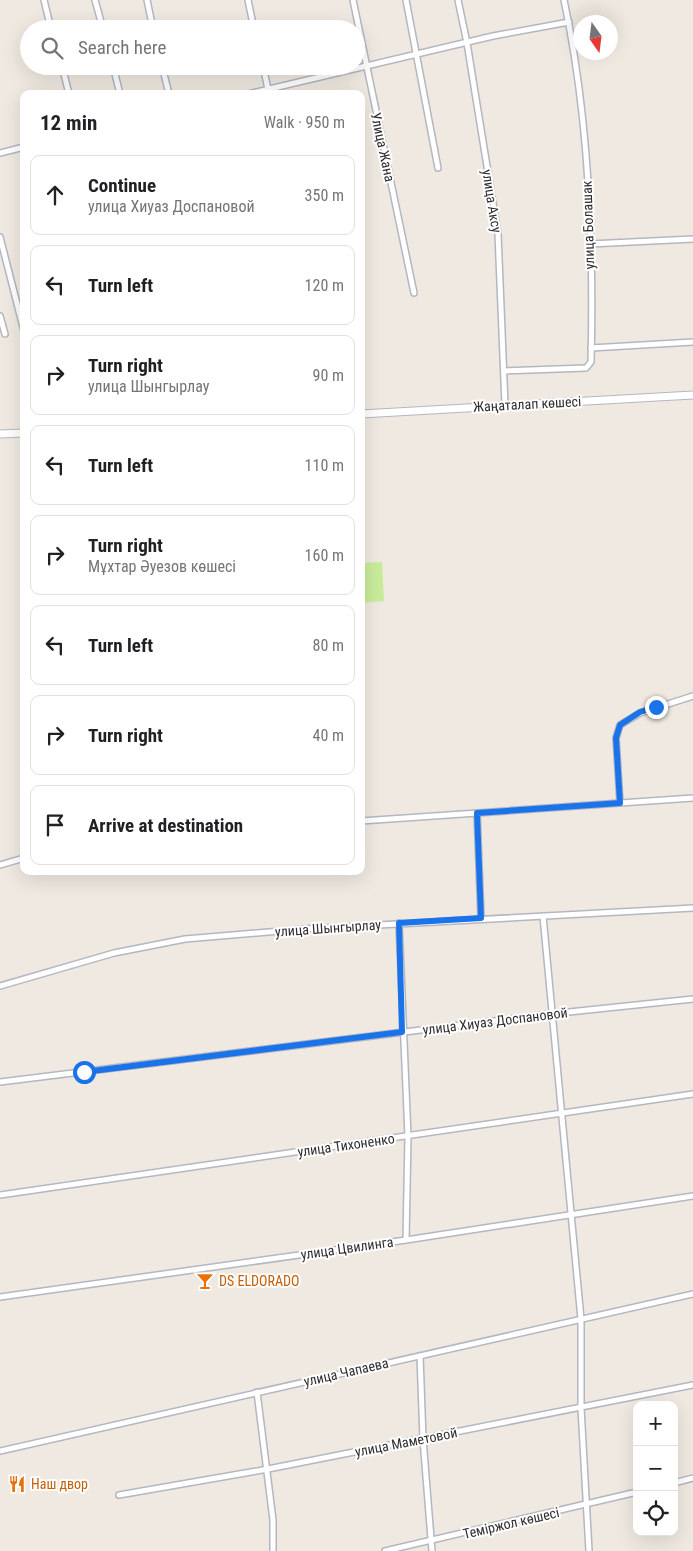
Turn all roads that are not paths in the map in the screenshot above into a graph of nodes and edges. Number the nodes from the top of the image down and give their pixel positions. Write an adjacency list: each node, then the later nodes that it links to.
1 (44, 0): 9 (street)
2 (95, 0): 10 (street)
3 (147, 0): 11 (street)
4 (248, 0): 12 (street)
5 (353, 0): 13 (street, Улица Жана)
6 (406, 0): 16 (street)
7 (458, 0): 15 (street, улица Аксу)
8 (564, 0): 14 (street, улица Болашак)
9 (49, 20)
10 (101, 20)
11 (152, 20)
12 (252, 20)
13 (357, 20)
14 (569, 22): 15 (street); 34 (street, улица Болашак)
15 (467, 43): 16 (street); 41 (street, улица Аксу)
16 (416, 55): 18 (street); 31 (street)
17 (365, 61): 18 (street, Улица Жана)
18 (366, 66): 35 (street, Улица Жана)
19 (64, 75): 24 (street)
20 (115, 75): 25 (street)
21 (164, 75): 26 (street)
22 (265, 75): 27 (street)
23 (331, 75): 28 (street)
24 (68, 90)
25 (119, 90)
26 (168, 90)
27 (269, 90)
28 (273, 90)
29 (20, 148): 30 (street)
30 (0, 152)
31 (438, 168)
32 (0, 237): 36 (street)
33 (693, 239): 34 (street)
34 (590, 244): 40 (street, улица Болашак)
35 (414, 293)
36 (20, 315)
37 (0, 316): 38 (street)
38 (5, 334)
39 (693, 342): 40 (street)
40 (591, 348): 41 (street, улица Болашак)
41 (504, 371): 43 (street, улица Аксу)
42 (693, 395): 43 (main road, Жаңаталап көшесі)
43 (505, 405): 44 (main road, Жаңаталап көшесі)
44 (365, 414)
45 (20, 433): 46 (main road)
46 (0, 434)
47 (693, 696): 49 (street)
48 (693, 798): 49 (street)
49 (620, 803): 50 (street)
50 (477, 813): 51 (street); 56 (street)
51 (365, 821)
52 (20, 859): 53 (street)
53 (0, 865)
54 (693, 908): 55 (street, улица Шынгырлау)
55 (543, 916): 56 (street, улица Шынгырлау); 60 (street)
56 (481, 918): 57 (street, улица Шынгырлау)
57 (399, 923): 58 (street, улица Шынгырлау); 61 (street)
58 (0, 986)
59 (693, 999): 60 (street, улица Хиуаз Доспановой)
60 (550, 1014): 61 (street, улица Хиуаз Доспановой); 64 (street)
61 (402, 1032): 62 (street, улица Хиуаз Доспановой); 65 (street)
62 (0, 1082)
63 (693, 1094): 64 (street, улица Тихоненко)
64 (561, 1113): 65 (street, улица Тихоненко); 68 (street)
65 (408, 1136): 66 (street, улица Тихоненко); 69 (street)
66 (0, 1195)
67 (693, 1196): 68 (street, улица Цвилинга)
68 (571, 1214): 69 (street, улица Цвилинга); 72 (street)
69 (406, 1240): 71 (street, улица Цвилинга)
70 (693, 1294): 72 (street, улица Чапаева)
71 (0, 1297)
72 (581, 1319): 73 (street, улица Чапаева); 76 (street)
73 (420, 1356): 75 (street, улица Чапаева); 77 (street)
74 (693, 1385): 76 (street, улица Маметовой)
75 (257, 1392): 78 (street, улица Чапаева); 79 (street)
76 (582, 1408): 77 (street, улица Маметовой); 84 (street)
77 (423, 1439): 79 (street, улица Маметовой); 85 (street)
78 (0, 1451)
79 (268, 1470): 83 (street, улица Маметовой); 86 (street)
80 (693, 1478): 81 (street)
81 (678, 1482)
82 (633, 1493): 84 (street, Теміржол көшесі)
83 (119, 1495)
84 (586, 1505): 85 (street, Теміржол көшесі); 89 (street)
85 (432, 1541): 87 (street, Теміржол көшесі); 88 (street)
86 (274, 1551)
87 (385, 1551)
88 (432, 1551)
89 (589, 1551)

